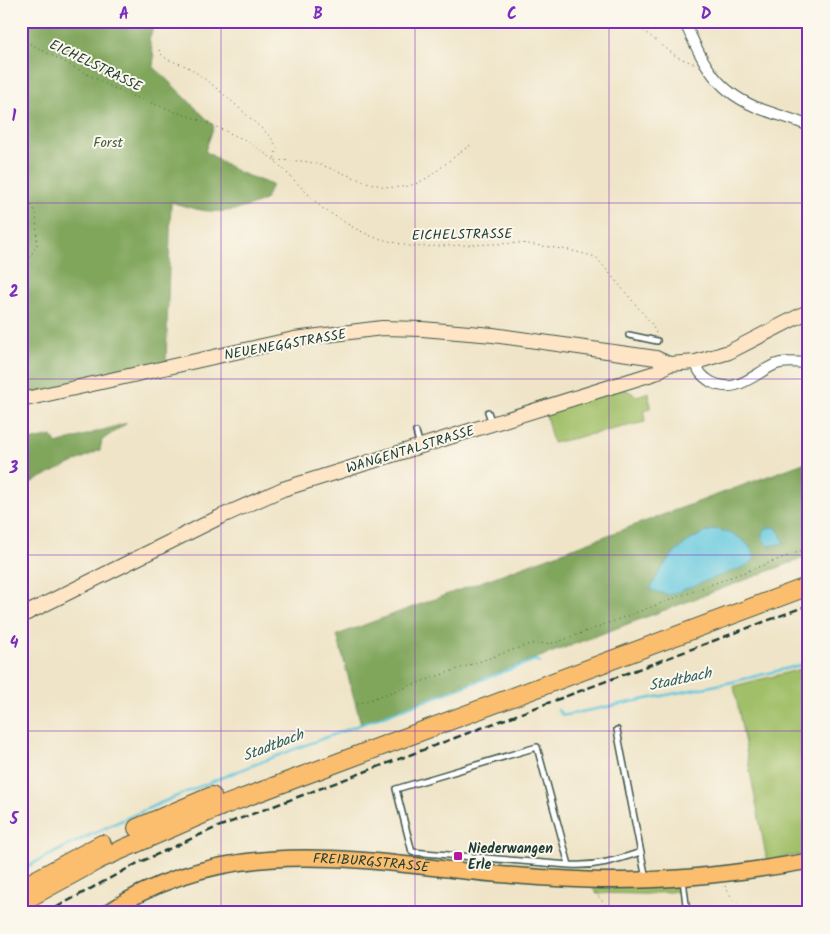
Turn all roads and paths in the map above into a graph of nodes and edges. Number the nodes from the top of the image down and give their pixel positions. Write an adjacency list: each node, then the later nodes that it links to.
1 (632, 21): 5 (path)
2 (684, 21): 5 (street)
3 (21, 39): 8 (path, EICHELSTRASSE)
4 (159, 50): 8 (path)
5 (704, 62): 6 (street)
6 (809, 126)
7 (471, 144): 8 (path)
8 (274, 160): 13 (path, EICHELSTRASSE)
9 (21, 188): 10 (path)
10 (21, 271)
11 (809, 311): 14 (street, WANGENTALSTRASSE)
12 (629, 335): 13 (lane)
13 (657, 340)
14 (696, 362): 15 (street); 16 (street, WANGENTALSTRASSE)
15 (809, 363)
16 (669, 364): 17 (street, NEUENEGGSTRASSE); 21 (street, WANGENTALSTRASSE)
17 (21, 400)
18 (809, 548): 22 (path)
19 (809, 573): 30 (highway)
20 (809, 586): 31 (highway)
21 (21, 616)
22 (357, 704)
23 (617, 730): 24 (lane)
24 (641, 852): 26 (lane, FREIBURGSTRASSE); 29 (lane)
25 (809, 861): 27 (main road, FREIBURGSTRASSE)
26 (569, 865): 26 (lane, FREIBURGSTRASSE)
27 (682, 877): 29 (main road, FREIBURGSTRASSE); 32 (lane)
28 (587, 880): 29 (main road, FREIBURGSTRASSE); 33 (main road, FREIBURGSTRASSE); 34 (path)
29 (646, 880)
30 (21, 888)
31 (21, 902)
32 (686, 904)
33 (107, 913)
34 (613, 913)

